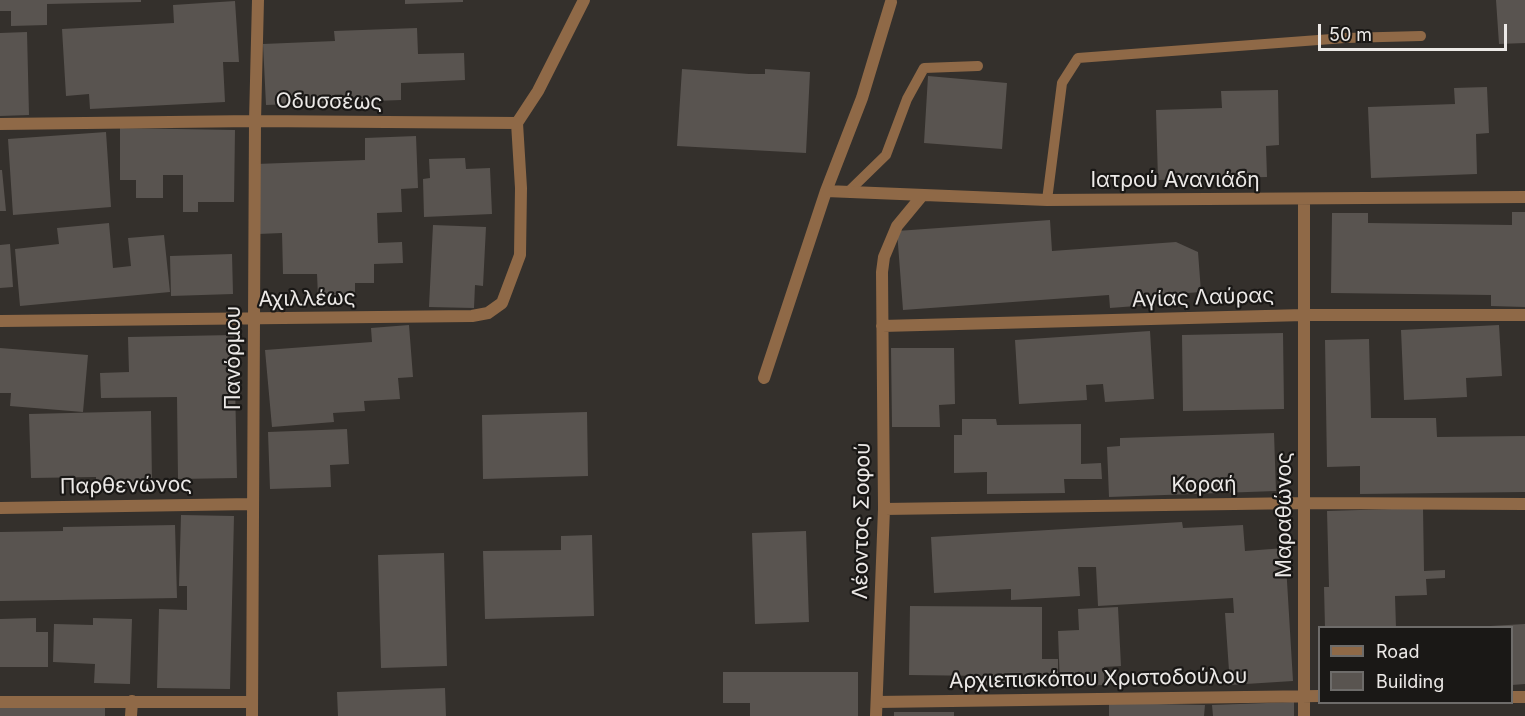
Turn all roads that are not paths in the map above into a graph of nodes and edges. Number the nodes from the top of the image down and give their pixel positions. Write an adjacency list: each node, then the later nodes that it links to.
1 (258, 0): 6 (street, Πανόρμου)
2 (584, 0): 7 (street)
3 (891, 2): 9 (street)
4 (1421, 36): 13 (lane)
5 (978, 66): 10 (lane)
6 (255, 121): 7 (street, Οδυσσέως); 8 (street, Οδυσσέως); 17 (street, Πανόρμου)
7 (517, 123): 17 (street, Αχιλλέως)
8 (0, 124)
9 (826, 191): 10 (street, Ιατρού Ανανιάδη); 20 (street)
10 (848, 192): 11 (street, Ιατρού Ανανιάδη)
11 (921, 197): 13 (street, Ιατρού Ανανιάδη); 19 (street, Λέοντος Σοφού)
12 (1525, 197): 14 (street, Ιατρού Ανανιάδη)
13 (1047, 200): 14 (street, Ιατρού Ανανιάδη)
14 (1304, 200): 15 (street, Μαραθώνος)
15 (1304, 315): 16 (street, Αγίας Λαύρας); 19 (street, Αγίας Λαύρας); 21 (street, Μαραθώνος)
16 (1525, 315)
17 (254, 319): 18 (street, Αχιλλέως); 22 (street, Πανόρμου)
18 (0, 321)
19 (882, 326): 25 (street, Λέοντος Σοφού)
20 (764, 378)
21 (1304, 503): 23 (street, Κοραή); 25 (street, Κοραή); 26 (street, Μαραθώνος)
22 (252, 504): 24 (street, Παρθενώνος); 30 (street, Πανόρμου)
23 (1525, 504)
24 (0, 507)
25 (884, 509): 31 (street, Λέοντος Σοφού)
26 (1304, 696): 27 (street, Αρχιεπισκόπου Χριστοδούλου); 31 (street, Αρχιεπισκόπου Χριστοδούλου); 35 (street, Μαραθώνος)
27 (1318, 696)
28 (132, 701): 29 (street); 30 (street); 32 (street)
29 (0, 702)
30 (252, 702): 33 (street, Πανόρμου)
31 (877, 702): 34 (street, Λέοντος Σοφού)
32 (131, 716)
33 (252, 716)
34 (876, 716)
35 (1304, 716)

